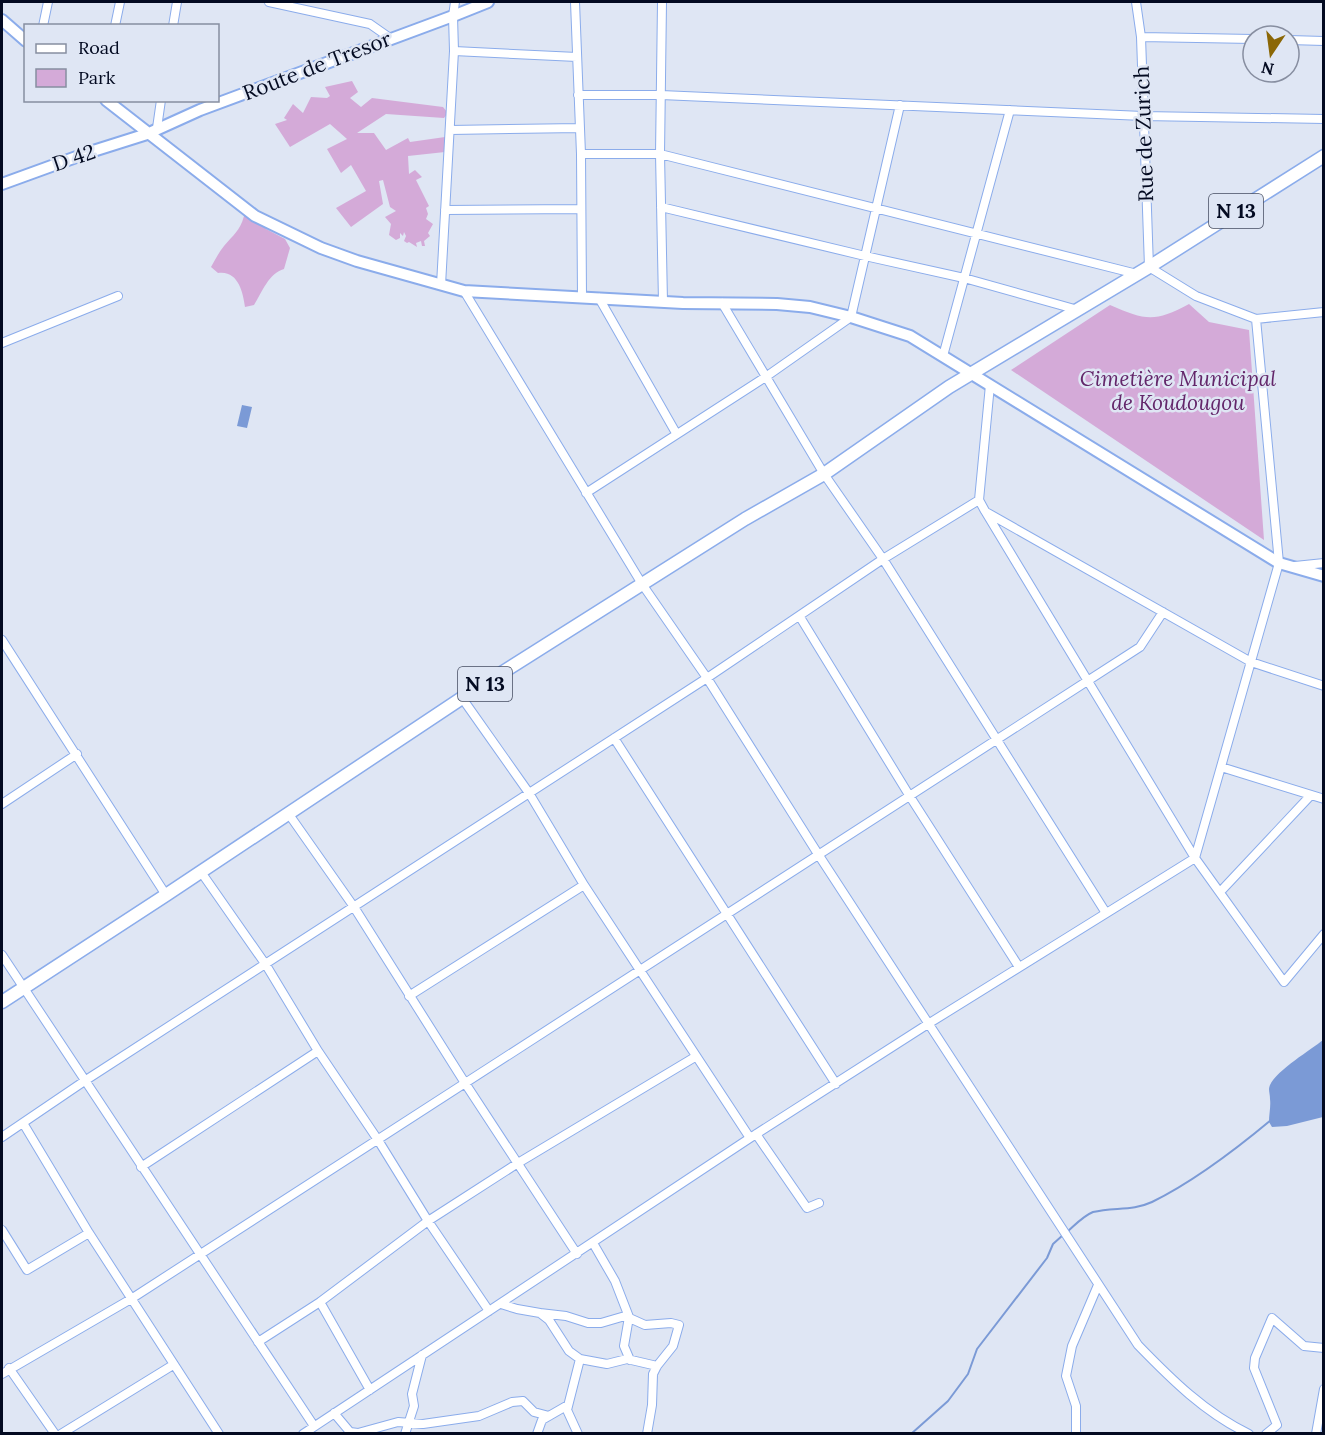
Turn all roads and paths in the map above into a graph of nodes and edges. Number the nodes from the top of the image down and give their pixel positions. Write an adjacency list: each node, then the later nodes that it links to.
1 (48, 2): 12 (street)
2 (120, 2): 13 (street)
3 (177, 2): 14 (street)
4 (269, 2): 16 (street)
5 (455, 2): 10 (street)
6 (488, 2): 10 (street, Route de Tresor)
7 (575, 2): 22 (street)
8 (662, 2): 24 (street)
9 (1136, 2): 15 (street, Rue de Zurich)
10 (453, 16): 16 (street, Route de Tresor); 21 (street); 33 (street)
11 (2, 20): 17 (street)
12 (43, 24)
13 (115, 24)
14 (173, 24)
15 (1141, 37): 18 (street); 29 (street, Rue de Zurich)
16 (390, 38): 33 (street, Route de Tresor)
17 (24, 39)
18 (1241, 39)
19 (1301, 40): 20 (street)
20 (1323, 41)
21 (454, 51): 22 (street); 32 (street)
22 (577, 57): 23 (street)
23 (578, 95): 24 (street); 31 (street)
24 (661, 95): 27 (street); 35 (street)
25 (109, 102): 33 (street)
26 (160, 102): 33 (street)
27 (900, 105): 28 (street); 39 (street)
28 (1010, 110): 29 (street); 42 (street)
29 (1143, 116): 30 (street); 44 (street, Rue de Zurich)
30 (1323, 119)
31 (580, 128): 32 (street); 34 (street)
32 (450, 130): 41 (street)
33 (152, 131): 37 (street, D 42 / D 42); 47 (street)
34 (581, 154): 35 (street); 40 (street)
35 (660, 154): 38 (street); 39 (street)
36 (1323, 156): 44 (main road, N 13)
37 (2, 184)
38 (661, 207): 43 (street); 52 (street)
39 (876, 208): 42 (street); 43 (street)
40 (581, 209): 41 (street); 50 (street)
41 (445, 210): 47 (street)
42 (976, 233): 45 (street); 46 (street)
43 (865, 256): 46 (street); 56 (street)
44 (1149, 267): 45 (main road, N 13); 57 (street)
45 (1137, 274): 54 (main road, N 13)
46 (964, 278): 54 (street); 59 (street)
47 (441, 285): 48 (street)
48 (464, 291): 50 (street); 65 (street)
49 (118, 296): 58 (street)
50 (582, 297): 51 (street)
51 (599, 298): 52 (street); 63 (street)
52 (663, 302): 53 (street)
53 (722, 303): 56 (street); 61 (street)
54 (1078, 310): 60 (main road, N 13)
55 (1323, 312): 57 (street)
56 (851, 317): 59 (street); 61 (street)
57 (1256, 319): 69 (street)
58 (2, 343)
59 (943, 356): 60 (street)
60 (972, 374): 62 (street); 64 (main road, N 13)
61 (767, 376): 63 (street); 64 (street)
62 (990, 385): 66 (street); 69 (street)
63 (676, 433): 65 (street)
64 (825, 474): 68 (street); 73 (main road, N 13)
65 (586, 492): 73 (street)
66 (979, 500): 67 (street); 68 (street)
67 (984, 512): 74 (street); 79 (street)
68 (883, 559): 75 (street); 83 (street)
69 (1279, 562): 71 (street); 77 (street)
70 (1323, 563): 71 (street)
71 (1292, 566): 72 (street)
72 (1323, 576)
73 (642, 585): 78 (street); 81 (main road, N 13)
74 (1163, 612): 77 (street); 79 (street)
75 (800, 616): 78 (street); 87 (street)
76 (2, 640): 84 (street)
77 (1251, 662): 80 (street); 85 (street)
78 (707, 678): 82 (street); 92 (street)
79 (1087, 680): 83 (street); 93 (street)
80 (1323, 686)
81 (462, 698): 86 (street); 91 (main road, N 13)
82 (614, 738): 86 (street); 99 (street)
83 (996, 739): 87 (street); 100 (street)
84 (77, 754): 90 (street); 97 (street)
85 (1221, 767): 88 (street); 93 (street)
86 (529, 794): 95 (street); 98 (street)
87 (909, 795): 92 (street); 104 (street)
88 (1311, 795): 89 (street); 96 (street)
89 (1323, 799)
90 (3, 801)
91 (288, 813): 94 (main road, N 13); 98 (street)
92 (818, 854): 99 (street); 109 (street)
93 (1195, 858): 96 (street); 100 (street)
94 (201, 872): 97 (main road, N 13); 103 (street)
95 (584, 885): 105 (street); 107 (street)
96 (1220, 892): 101 (street)
97 (166, 895): 106 (main road, N 13)
98 (354, 908): 103 (street); 107 (street)
99 (727, 912): 105 (street); 114 (street)
100 (1106, 913): 104 (street)
101 (1323, 934)
102 (2, 955): 106 (street)
103 (266, 964): 110 (street); 112 (street)
104 (1019, 967): 109 (street)
105 (639, 970): 111 (street); 113 (street)
106 (23, 987): 108 (main road, N 13); 112 (street)
107 (409, 996): 113 (street)
108 (2, 1002)
109 (928, 1024): 114 (street); 128 (street)
110 (318, 1051): 118 (street); 120 (street)
111 (695, 1057): 116 (street); 119 (street)
112 (86, 1080): 115 (street); 120 (street)
113 (465, 1083): 118 (street); 119 (street)
114 (836, 1084): 116 (street)
115 (23, 1124): 117 (street); 124 (street)
116 (753, 1136): 121 (street); 125 (street)
117 (2, 1137)
118 (378, 1140): 122 (street); 127 (street)
119 (518, 1163): 122 (street); 126 (street)
120 (141, 1167): 127 (street)
121 (819, 1203)
122 (428, 1221): 130 (street); 132 (street)
123 (2, 1230): 124 (street)
124 (89, 1233): 129 (street)
125 (593, 1243): 126 (street); 134 (street)
126 (577, 1254): 131 (street)
127 (200, 1255): 129 (street); 135 (street)
128 (1098, 1285): 158 (street); 159 (street)
129 (131, 1299): 140 (street); 142 (street)
130 (320, 1302): 135 (street); 145 (street)
131 (501, 1304): 132 (street); 133 (street)
132 (489, 1311): 137 (street)
133 (540, 1313): 134 (street); 138 (street)
134 (629, 1317): 139 (street); 141 (street)
135 (258, 1342): 150 (street)
136 (1323, 1348): 160 (street)
137 (422, 1355): 145 (street); 149 (street)
138 (580, 1359): 139 (street); 146 (street)
139 (630, 1360): 141 (street)
140 (173, 1365): 152 (street); 153 (street)
141 (657, 1366): 157 (street)
142 (9, 1368): 143 (street); 151 (street)
143 (2, 1374)
144 (1323, 1389): 161 (street)
145 (370, 1390): 147 (street)
146 (568, 1405): 148 (street); 156 (street)
147 (334, 1413): 149 (street); 150 (street)
148 (549, 1416): 149 (street); 155 (street)
149 (410, 1422): 154 (street)
150 (308, 1431)
151 (55, 1434)
152 (61, 1434)
153 (219, 1434)
154 (405, 1434)
155 (537, 1434)
156 (578, 1434)
157 (647, 1434)
158 (1076, 1434)
159 (1249, 1434)
160 (1266, 1434)
161 (1316, 1434)

